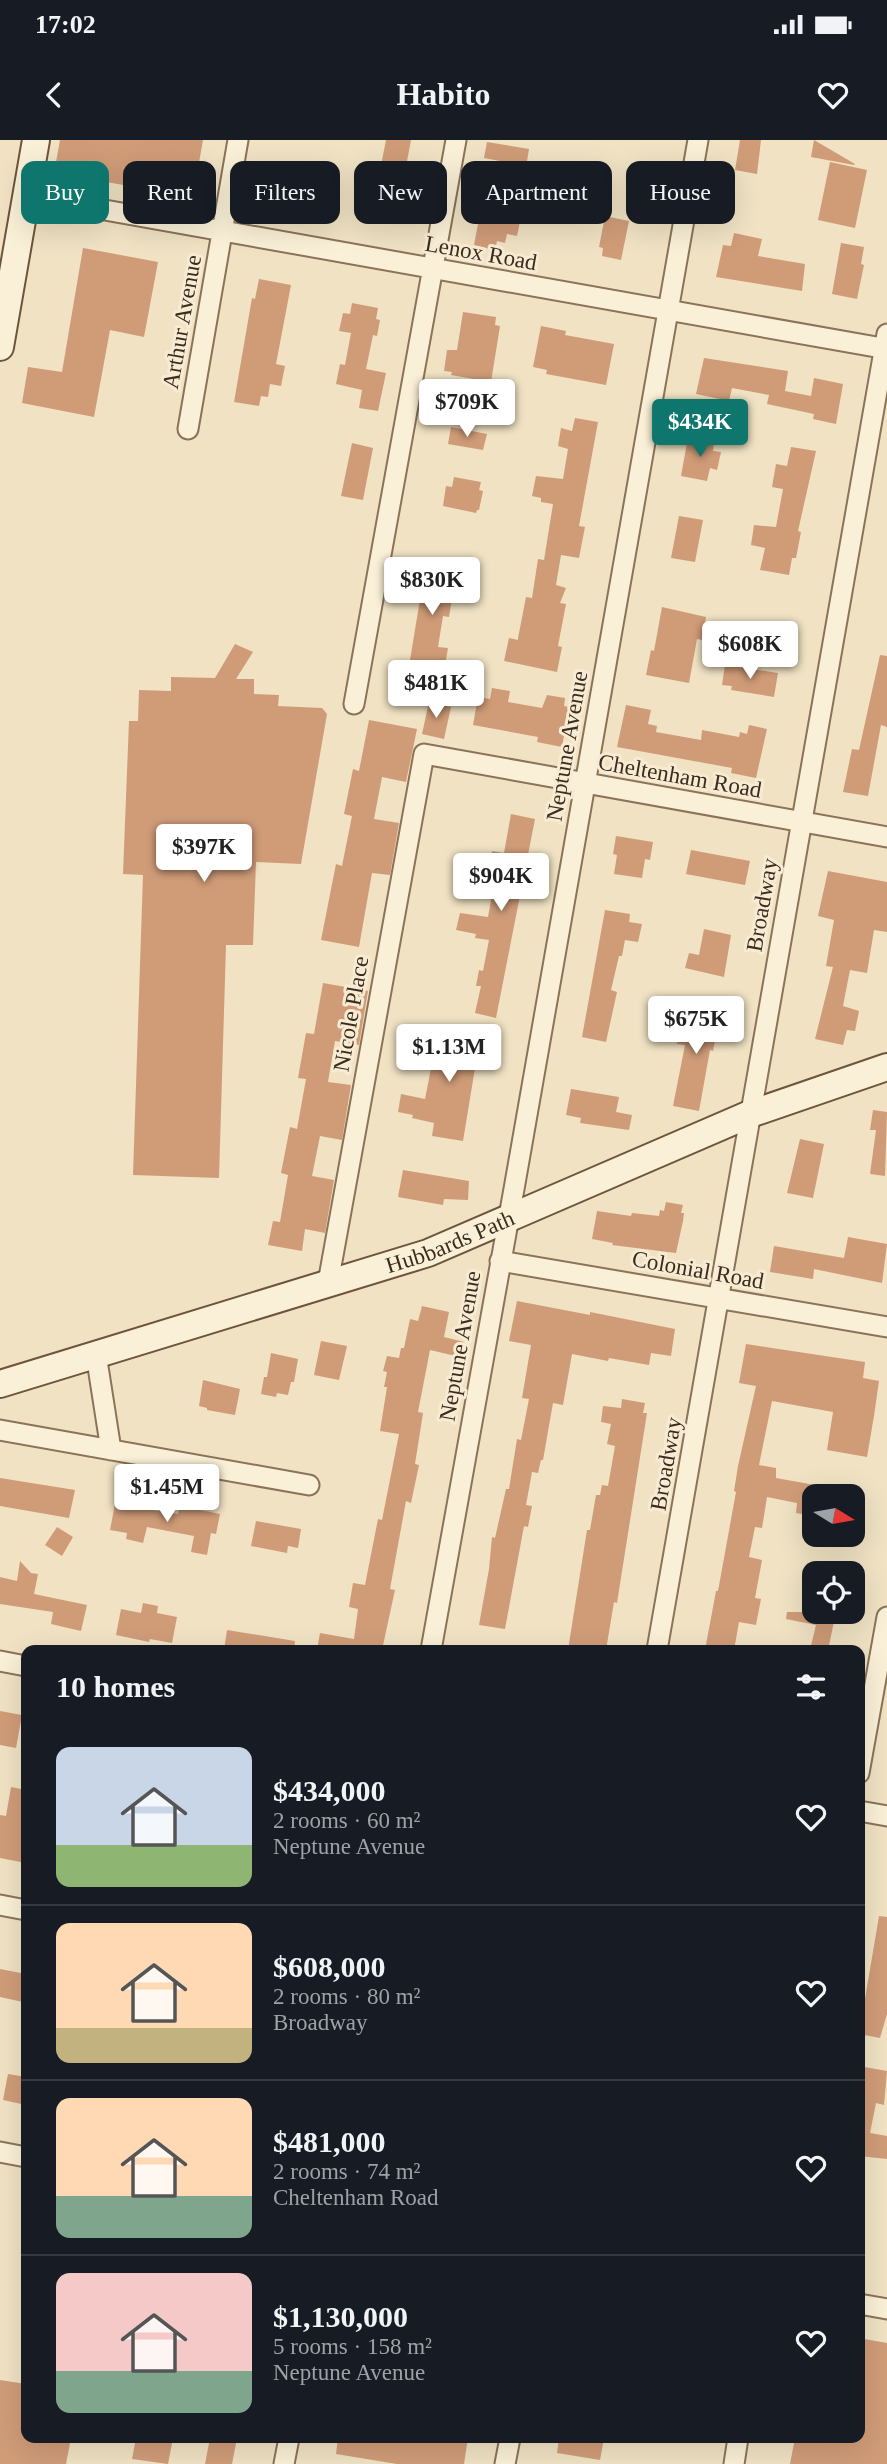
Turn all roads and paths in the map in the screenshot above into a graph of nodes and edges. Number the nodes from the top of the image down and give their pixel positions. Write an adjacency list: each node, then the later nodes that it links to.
1 (36, 140): 5 (street)
2 (238, 140): 8 (street, Arthur Avenue)
3 (456, 140): 9 (street)
4 (698, 140): 10 (street, Neptune Avenue)
5 (32, 161)
6 (109, 211): 8 (street, Lenox Road)
7 (21, 224): 12 (street)
8 (223, 232): 9 (street, Lenox Road); 13 (street, Arthur Avenue)
9 (432, 269): 10 (street, Lenox Road); 14 (street)
10 (668, 312): 11 (street, Lenox Road); 16 (street, Neptune Avenue)
11 (886, 344): 17 (street, Broadway)
12 (0, 347)
13 (188, 429)
14 (354, 704)
15 (424, 754): 16 (street, Cheltenham Road); 23 (street, Nicole Place)
16 (586, 785): 17 (street, Cheltenham Road); 21 (street, Neptune Avenue)
17 (801, 821): 18 (street, Cheltenham Road); 20 (street, Broadway)
18 (887, 837)
19 (887, 1067): 20 (street, Hubbards Path)
20 (750, 1114): 21 (street, Hubbards Path); 24 (street, Broadway)
21 (509, 1217): 22 (street, Neptune Avenue); 23 (street, Hubbards Path)
22 (500, 1261): 24 (street, Colonial Road); 32 (street, Neptune Avenue)
23 (328, 1283): 26 (street, Hubbards Path)
24 (720, 1298): 25 (street, Colonial Road); 33 (street, Broadway)
25 (887, 1327)
26 (96, 1354): 27 (street, Hubbards Path); 29 (street)
27 (0, 1384)
28 (0, 1430): 29 (street)
29 (111, 1450): 30 (street)
30 (309, 1485)
31 (887, 1617): 36 (street)
32 (431, 1645)
33 (658, 1645)
34 (0, 1661): 35 (street)
35 (21, 1665)
36 (865, 1740)
37 (865, 1812): 38 (street)
38 (887, 1816)
39 (0, 1905): 40 (street)
40 (21, 1909)
41 (0, 2152): 42 (street)
42 (21, 2157)
43 (865, 2305): 44 (street)
44 (887, 2309)
45 (288, 2443): 48 (street)
46 (509, 2443): 49 (street)
47 (737, 2443): 50 (street)
48 (284, 2464)
49 (505, 2464)
50 (734, 2464)

